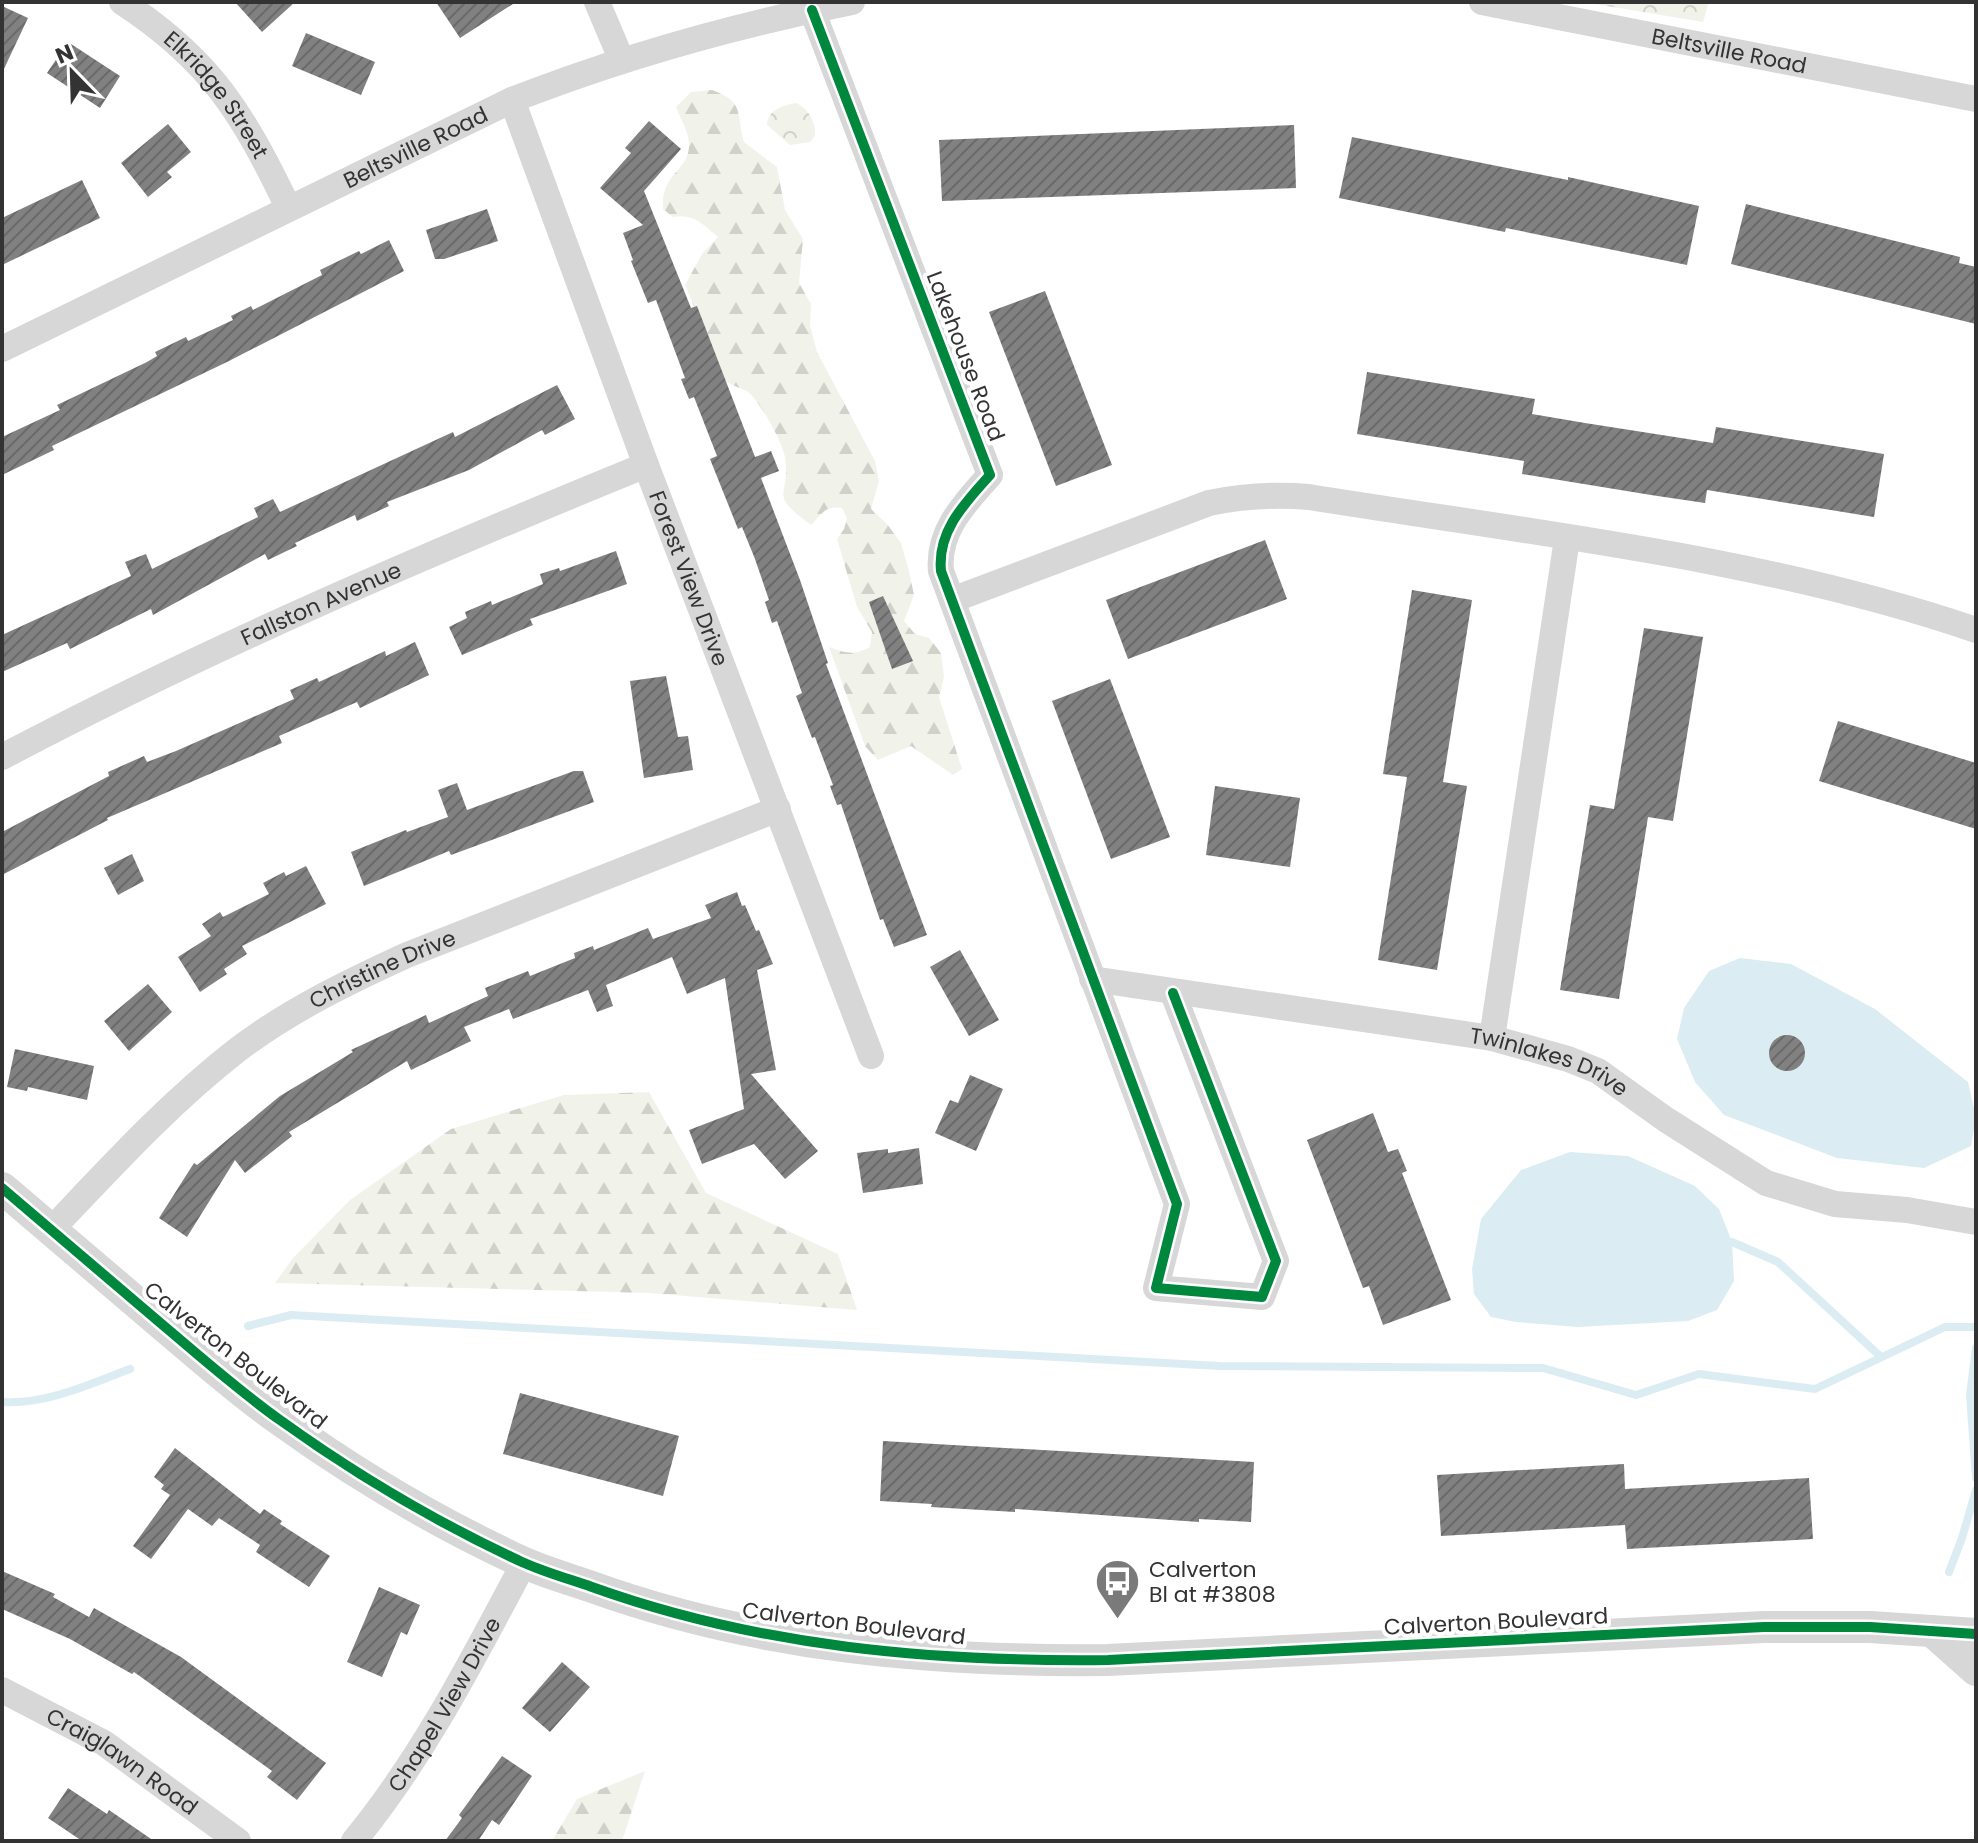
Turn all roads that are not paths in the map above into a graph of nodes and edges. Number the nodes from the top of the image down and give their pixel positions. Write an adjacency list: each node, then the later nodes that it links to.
1 (122, 2): 9 (street, Elkridge Street)
2 (597, 2): 6 (street)
3 (852, 2): 5 (street, Beltsville Road)
4 (1482, 2): 7 (street, Beltsville Road)
5 (812, 10): 6 (street, Beltsville Road); 13 (street, Lakehouse Road)
6 (622, 61): 8 (street, Beltsville Road)
7 (1976, 99)
8 (512, 100): 9 (street, Beltsville Road); 11 (street, Forest View Drive)
9 (288, 207): 10 (street, Beltsville Road)
10 (2, 349)
11 (646, 465): 15 (street, Fallston Avenue); 16 (street, Forest View Drive)
12 (1567, 539): 13 (street); 14 (street); 19 (street)
13 (952, 600): 17 (street, Lakehouse Road)
14 (1974, 629)
15 (2, 757)
16 (778, 809): 20 (street, Forest View Drive); 23 (street, Christine Drive)
17 (1092, 979): 18 (street, Twinlakes Drive); 18 (street, Lakehouse Road)
18 (1173, 993): 19 (street, Twinlakes Drive)
19 (1492, 1038): 22 (street, Twinlakes Drive)
20 (871, 1056)
21 (2, 1188): 23 (street, Calverton Boulevard)
22 (1976, 1222)
23 (51, 1230): 24 (street, Calverton Boulevard)
24 (524, 1563): 25 (street, Calverton Boulevard); 30 (street, Chapel View Drive)
25 (1932, 1631): 26 (street, Calverton Boulevard); 27 (street)
26 (1976, 1634)
27 (1976, 1670)
28 (2, 1690): 29 (street, Craiglawn Road)
29 (238, 1841)
30 (354, 1841)

